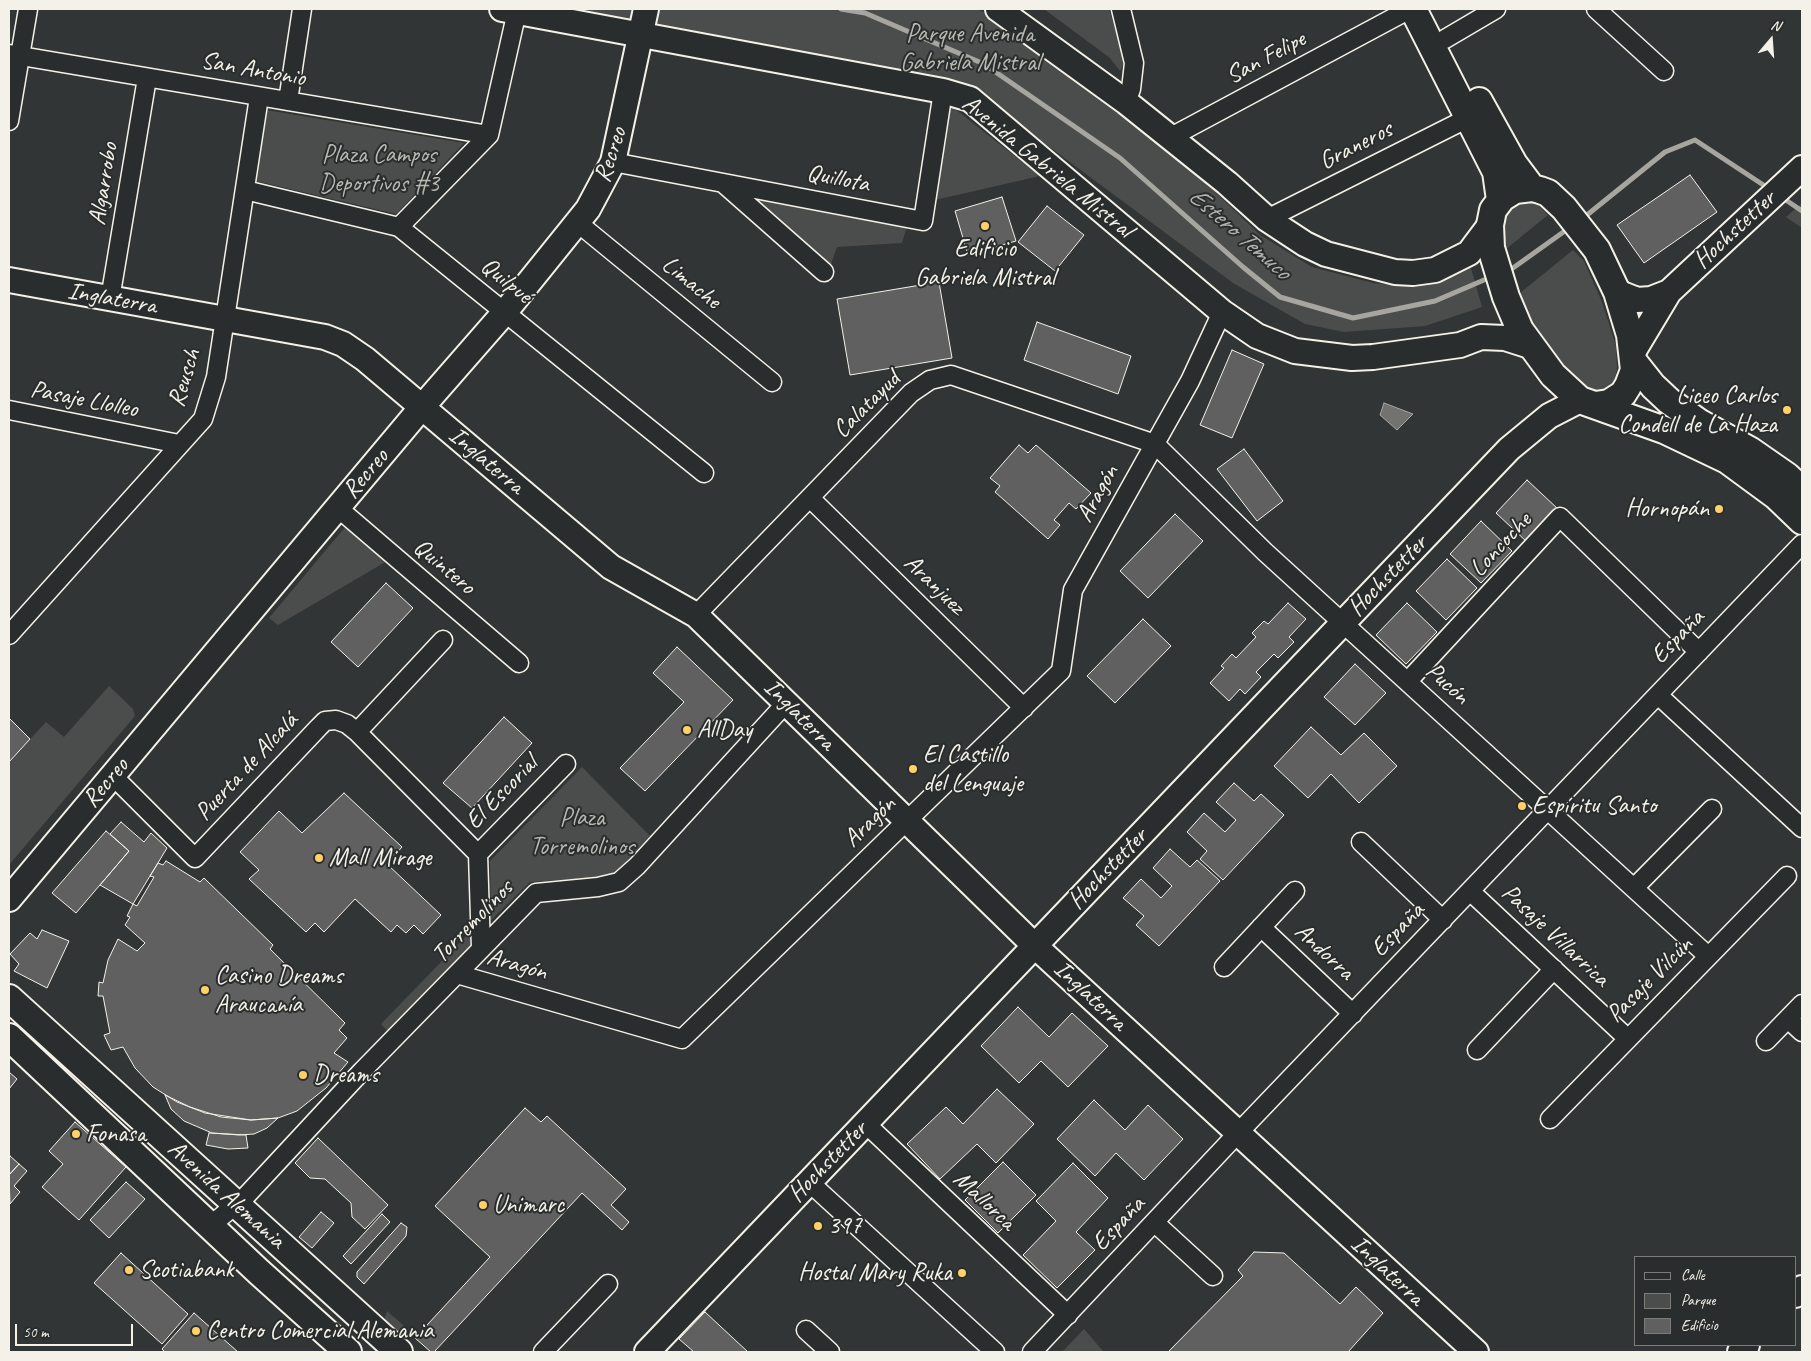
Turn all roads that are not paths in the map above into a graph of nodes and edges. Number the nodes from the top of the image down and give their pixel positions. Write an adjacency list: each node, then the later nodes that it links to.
1 (28, 9): 13 (street)
2 (302, 9): 18 (street)
3 (646, 9): 11 (street, Recreo)
4 (998, 9): 19 (street)
5 (1121, 9): 19 (street)
6 (1412, 9): 20 (main road); 23 (street, San Felipe)
7 (1429, 9): 12 (main road)
8 (1496, 9): 12 (street)
9 (1596, 9): 14 (street)
10 (510, 10): 11 (street, Avenida Gabriela Mistral); 22 (street)
11 (642, 34): 16 (street, Avenida Gabriela Mistral); 24 (street, Recreo)
12 (1445, 38): 27 (main road)
13 (14, 55): 15 (street, San Antonio); 21 (street)
14 (1664, 71)
15 (147, 78): 17 (street, San Antonio); 38 (street, Algarrobo)
16 (943, 91): 26 (street, Quillota); 40 (street, Avenida Gabriela Mistral)
17 (259, 97): 18 (street, San Antonio); 28 (street, Reusch)
18 (288, 101): 22 (street, San Antonio)
19 (1126, 102): 23 (street)
20 (1468, 118): 29 (main road); 30 (street, Graneros)
21 (9, 121)
22 (489, 135): 33 (street)
23 (1171, 137): 30 (street)
24 (613, 162): 26 (street, Quillota); 31 (street, Recreo)
25 (1795, 174): 37 (street, Hochstetter)
26 (723, 183): 34 (street)
27 (1532, 188): 29 (main road); 36 (main road)
28 (245, 190): 33 (street, Quilpué); 41 (street, Reusch)
29 (1500, 200): 32 (main road)
30 (1267, 219): 32 (street)
31 (578, 223): 39 (street, Recreo); 44 (street, Limache)
32 (1490, 225): 42 (main road)
33 (399, 227): 39 (street, Quilpué)
34 (824, 272)
35 (9, 280): 38 (street, Inglaterra)
36 (1617, 292): 37 (street, Hochstetter); 43 (main road)
37 (1669, 292): 43 (street, Hochstetter)
38 (110, 298): 41 (street, Inglaterra)
39 (505, 312): 46 (street, Recreo); 50 (street, Quilpué)
40 (1222, 312): 42 (street, Avenida Gabriela Mistral); 49 (street, Aragón)
41 (226, 319): 46 (street, Inglaterra); 48 (street, Reusch)
42 (1530, 346): 45 (main road)
43 (1633, 357): 45 (main road); 51 (main road)
44 (772, 382)
45 (1587, 402): 54 (main road); 57 (street, Hochstetter)
46 (422, 407): 53 (street, Recreo); 56 (street, Inglaterra)
47 (9, 410): 48 (street, Pasaje Llolleo)
48 (180, 444): 58 (street, Reusch)
49 (1155, 444): 52 (street, Calatayud); 57 (street, Pucón); 65 (street, Aragón)
50 (704, 473)
51 (1802, 490)
52 (810, 498): 56 (street, Calatayud); 65 (street, Aranjuez)
53 (338, 508): 61 (street, Quintero); 68 (street, Recreo)
54 (1802, 521)
55 (1802, 544): 60 (street, España)
56 (696, 615): 64 (street, Inglaterra)
57 (1343, 623): 62 (street, Pucón); 82 (street, Hochstetter)
58 (9, 635)
59 (443, 640): 66 (street)
60 (1699, 652): 62 (street, Loncoche); 63 (street, España)
61 (519, 663)
62 (1408, 682): 69 (street, Pucón)
63 (1658, 695): 69 (street, España); 72 (street)
64 (787, 702): 71 (street, Inglaterra); 83 (street, Torremolinos)
65 (1024, 708): 71 (street, Aragón)
66 (357, 732): 68 (street, Puerta de Alcalá); 74 (street)
67 (566, 764): 74 (street, El Escorial)
68 (112, 775): 79 (street, Recreo)
69 (1548, 810): 76 (street, Pucón); 78 (street, España)
70 (1712, 810): 76 (street)
71 (906, 822): 82 (street, Inglaterra); 87 (street, Aragón)
72 (1802, 828)
73 (1361, 842): 80 (street)
74 (478, 854): 83 (street, El Escorial)
75 (1787, 876): 84 (street, Pasaje Vilcún)
76 (1634, 888): 84 (street, Pucón)
77 (1295, 891): 81 (street, Andorra)
78 (1470, 891): 80 (street, España); 86 (street, Pasaje Villarrica)
79 (9, 899)
80 (1443, 920): 90 (street, España)
81 (1261, 927): 85 (street, Andorra); 90 (street, Andorra)
82 (1035, 946): 98 (street, Hochstetter); 99 (street, Inglaterra)
83 (481, 949): 87 (street, Torremolinos)
84 (1708, 956): 94 (street, Pasaje Vilcún)
85 (1224, 967)
86 (1554, 969): 94 (street, Pasaje Villarrica); 96 (street)
87 (457, 974): 101 (street, Torremolinos)
88 (9, 998): 101 (main road, Avenida Alemania)
89 (1802, 1004): 91 (street)
90 (1353, 1014): 99 (street, España)
91 (1788, 1019): 92 (street); 95 (street)
92 (1802, 1032)
93 (9, 1037): 103 (main road, Avenida Alemania)
94 (1628, 1038): 97 (street, Pasaje Vilcún)
95 (1766, 1041)
96 (1477, 1050)
97 (1550, 1119)
98 (866, 1123): 100 (street, Hochstetter); 106 (street, Mallorca)
99 (1238, 1133): 102 (street, España); 115 (street, Inglaterra)
100 (809, 1182): 111 (street, Hochstetter); 113 (street)
101 (233, 1202): 103 (street, Torremolinos); 109 (main road, Avenida Alemania)
102 (1154, 1222): 104 (street); 106 (street, España)
103 (210, 1226): 108 (main road, Avenida Alemania)
104 (1213, 1276)
105 (608, 1284): 110 (street)
106 (1068, 1315): 114 (street, España)
107 (806, 1330): 112 (street)
108 (348, 1352)
109 (399, 1352)
110 (544, 1352)
111 (647, 1352)
112 (830, 1352)
113 (995, 1352)
114 (1032, 1352)
115 (1476, 1352)

